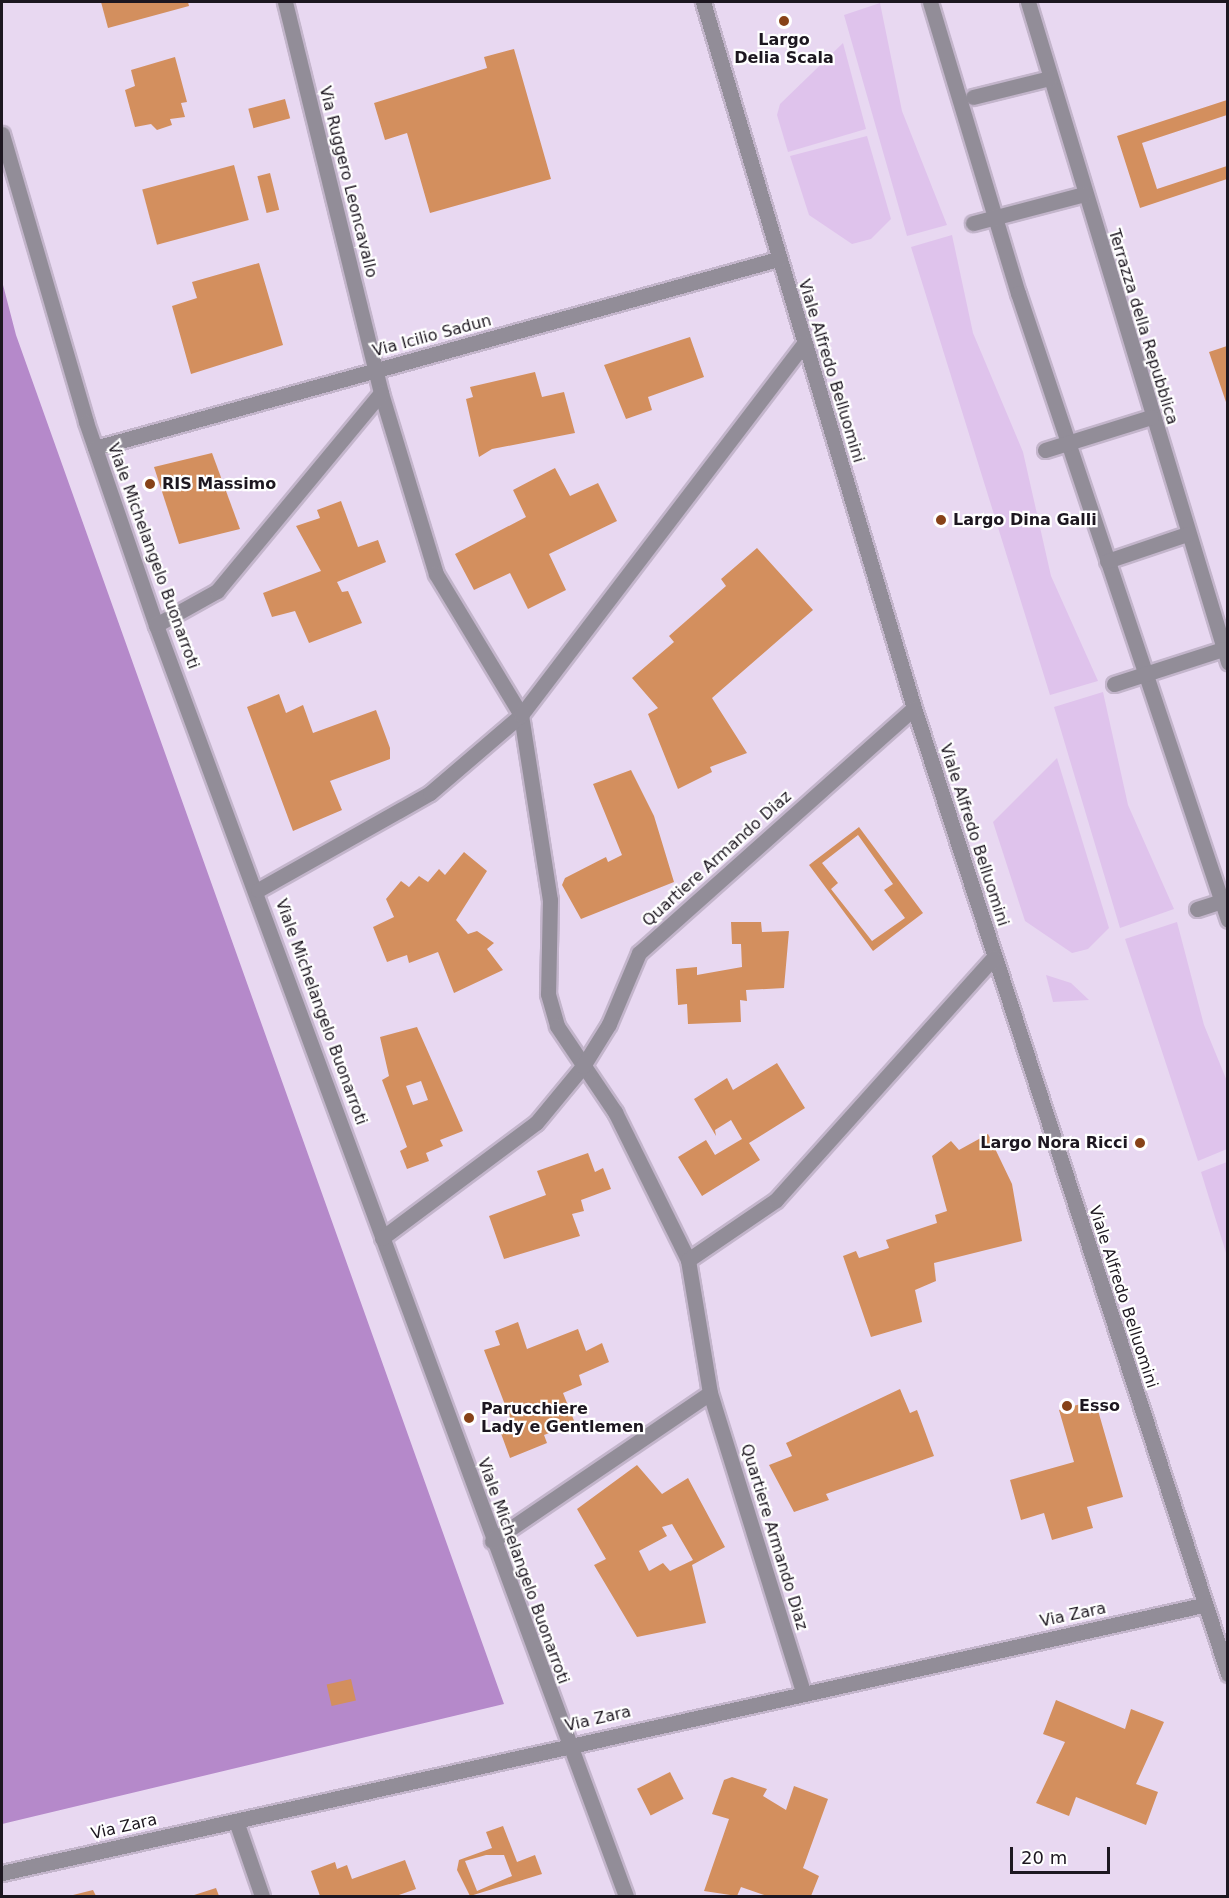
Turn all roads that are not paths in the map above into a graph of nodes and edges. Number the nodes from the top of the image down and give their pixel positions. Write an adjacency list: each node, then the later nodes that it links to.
1 (285, 2): 13 (street, Via Ruggero Leoncavallo)
2 (703, 2): 11 (street, Viale Alfredo Belluomini)
3 (930, 2): 6 (street)
4 (1028, 2): 5 (street, Terrazza della Repubblica)
5 (1050, 78): 6 (street); 8 (street, Terrazza della Repubblica)
6 (966, 99): 9 (street)
7 (2, 134): 17 (street, Viale Michelangelo Buonarroti)
8 (1084, 194): 9 (street); 15 (street, Terrazza della Repubblica)
9 (995, 217): 10 (street); 16 (street)
10 (973, 223)
11 (778, 259): 12 (street, Viale Alfredo Belluomini); 13 (street, Via Icilio Sadun)
12 (804, 344): 25 (street, Viale Alfredo Belluomini); 26 (street)
13 (376, 370): 14 (street, Quartiere Armando Diaz); 17 (street, Via Icilio Sadun)
14 (381, 393): 21 (street); 26 (street, Quartiere Armando Diaz)
15 (1151, 417): 16 (street); 19 (street, Terrazza della Repubblica)
16 (1068, 443): 18 (street); 20 (street)
17 (95, 448): 21 (street, Viale Michelangelo Buonarroti)
18 (1045, 450)
19 (1187, 534): 20 (street); 22 (street, Terrazza della Repubblica)
20 (1107, 561): 23 (street)
21 (156, 625): 27 (street, Viale Michelangelo Buonarroti)
22 (1225, 656): 23 (street)
23 (1145, 674): 24 (street); 28 (street)
24 (1114, 684)
25 (914, 708): 31 (street, Viale Alfredo Belluomini); 32 (street, Quartiere Armando Diaz)
26 (521, 715): 27 (street); 32 (street, Quartiere Armando Diaz)
27 (258, 890): 33 (street, Viale Michelangelo Buonarroti)
28 (1224, 900): 29 (street); 30 (street)
29 (1197, 909)
30 (1227, 920)
31 (994, 957): 34 (street); 37 (street, Viale Alfredo Belluomini)
32 (583, 1066): 33 (street, Quartiere Armando Diaz); 34 (street, Quartiere Armando Diaz)
33 (382, 1238): 36 (street, Viale Michelangelo Buonarroti)
34 (688, 1260): 35 (street, Quartiere Armando Diaz)
35 (710, 1393): 36 (street); 39 (street, Quartiere Armando Diaz)
36 (492, 1541): 40 (street, Viale Michelangelo Buonarroti)
37 (1203, 1605): 38 (street, Viale Alfredo Belluomini); 39 (street, Via Zara)
38 (1227, 1674)
39 (803, 1692): 40 (street, Via Zara)
40 (571, 1743): 41 (street, Via Zara); 44 (street, Viale Michelangelo Buonarroti)
41 (236, 1821): 42 (street, Via Zara); 43 (street)
42 (2, 1873)
43 (262, 1896)
44 (626, 1896)

